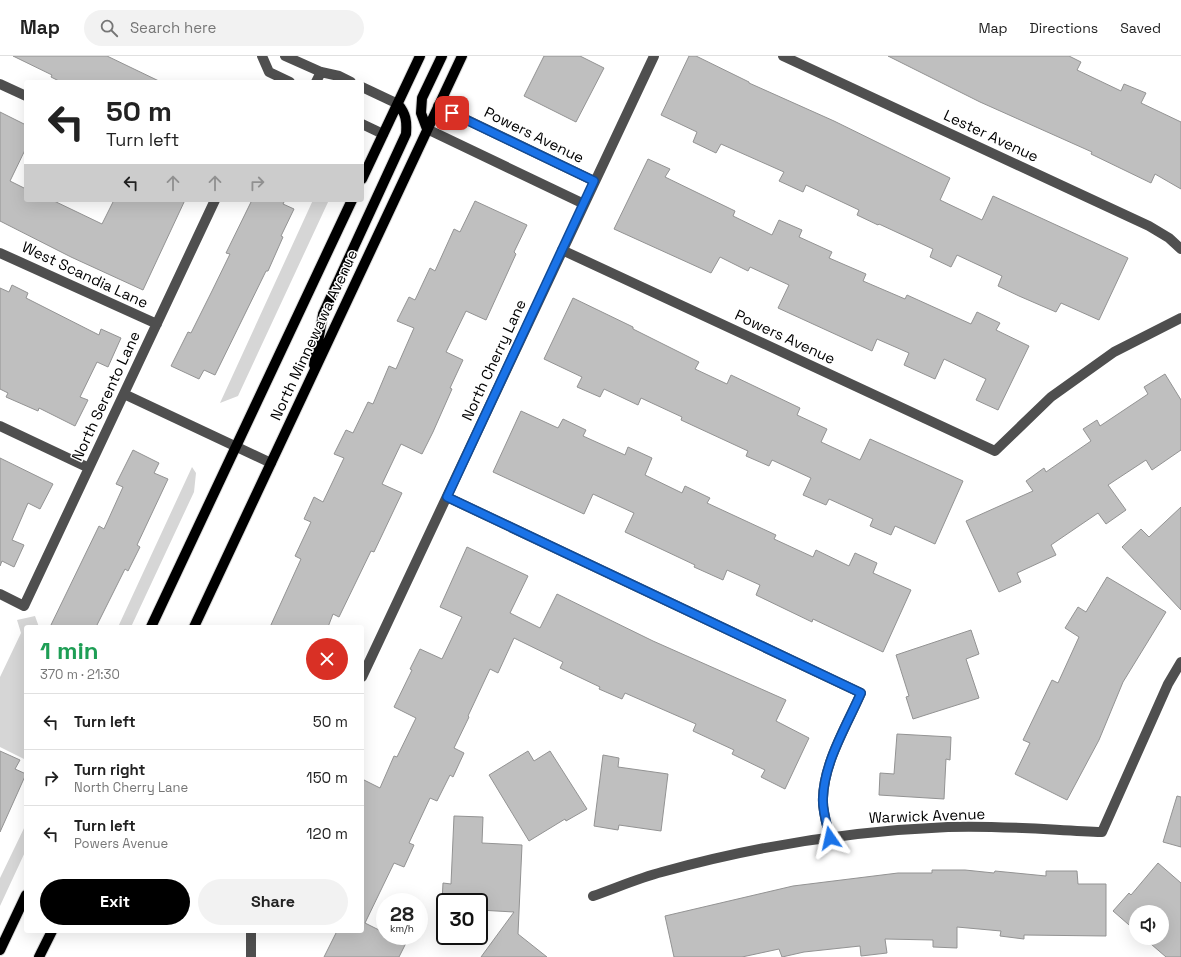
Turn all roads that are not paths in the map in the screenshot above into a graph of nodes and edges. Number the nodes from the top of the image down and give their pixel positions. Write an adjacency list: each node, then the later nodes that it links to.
1 (262, 56): 9 (street)
2 (285, 56): 8 (street)
3 (420, 56): 15 (main road)
4 (442, 56): 18 (main road)
5 (462, 56): 16 (main road, North Minnewawa Avenue)
6 (654, 56): 21 (street, North Cherry Lane)
7 (784, 56): 25 (street, Lester Avenue)
8 (321, 72): 10 (street); 11 (street)
9 (286, 80)
10 (317, 80)
11 (348, 80)
12 (0, 84): 14 (street)
13 (364, 88): 15 (street)
14 (24, 95)
15 (398, 104): 19 (main road); 30 (main road)
16 (438, 106): 18 (main road, North Minnewawa Avenue); 21 (street, Powers Avenue)
17 (364, 125): 19 (street)
18 (427, 129): 24 (street); 30 (main road, North Minnewawa Avenue)
19 (383, 134): 20 (main road)
20 (364, 175)
21 (594, 181): 24 (street, North Cherry Lane)
22 (214, 202): 29 (street, North Serento Lane)
23 (351, 202): 33 (main road, North Minnewawa Avenue)
24 (584, 204): 26 (street, North Cherry Lane)
25 (1181, 249)
26 (562, 250): 28 (street, Powers Avenue); 36 (street, North Cherry Lane)
27 (0, 253): 29 (street, West Scandia Lane)
28 (1181, 318)
29 (157, 324): 31 (street, North Serento Lane)
30 (312, 378): 34 (main road, North Minnewawa Avenue)
31 (124, 394): 33 (street); 35 (street, North Serento Lane)
32 (0, 426): 35 (street)
33 (235, 446): 34 (street); 38 (main road, North Minnewawa Avenue)
34 (271, 463): 39 (main road, North Minnewawa Avenue)
35 (89, 468): 37 (street, North Serento Lane)
36 (447, 497): 41 (street, North Cherry Lane); 42 (street)
37 (0, 594)
38 (152, 625)
39 (195, 625)
40 (1181, 662): 42 (street, Warwick Avenue)
41 (364, 673)
42 (830, 838): 43 (street, Warwick Avenue)
43 (593, 896)
44 (24, 899): 47 (main road)
45 (51, 933): 48 (main road)
46 (251, 933): 49 (street)
47 (0, 950)
48 (39, 957)
49 (252, 957)

